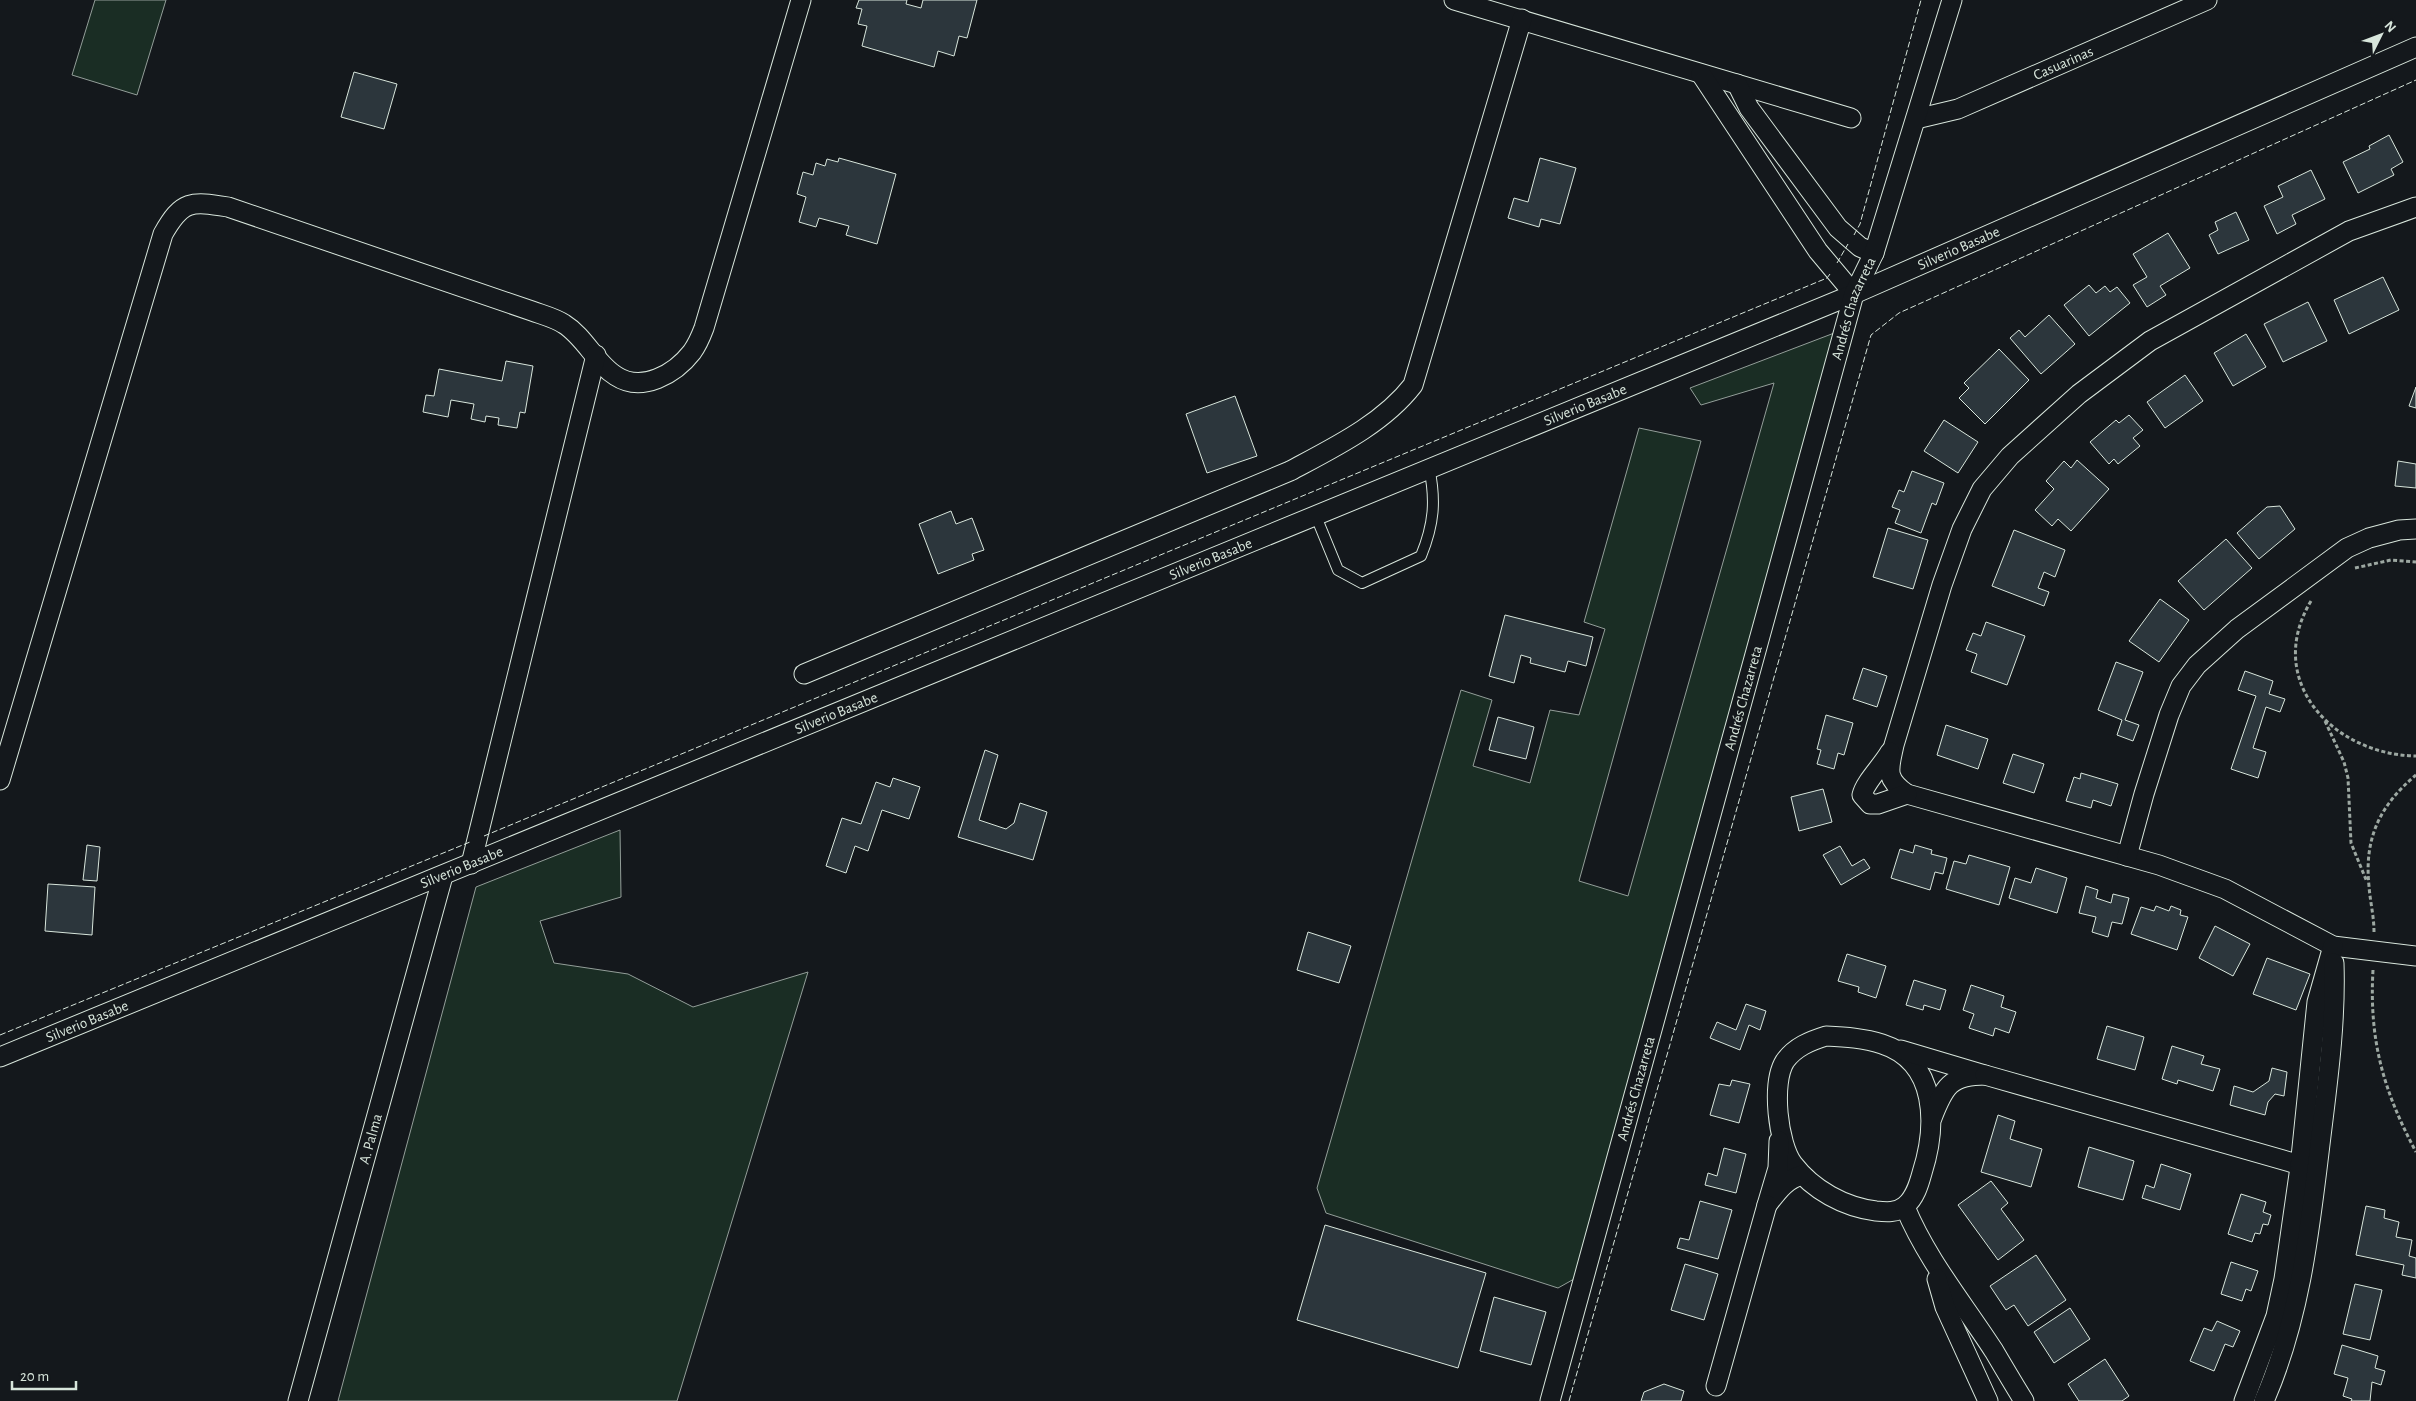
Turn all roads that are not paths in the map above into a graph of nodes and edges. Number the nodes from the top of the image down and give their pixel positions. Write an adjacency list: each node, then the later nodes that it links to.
1 (801, 0): 14 (street)
2 (1454, 0): 5 (street)
3 (1952, 0): 10 (street, Andrés Chazarreta)
4 (2207, 0): 10 (street, Casuarinas)
5 (1522, 19): 7 (street); 18 (street)
6 (2416, 47): 13 (street, Silverio Basabe)
7 (1701, 74): 8 (street); 13 (street)
8 (1737, 84): 9 (street); 12 (street)
9 (1851, 118)
10 (1916, 119): 12 (street, Andrés Chazarreta)
11 (2416, 207): 19 (street)
12 (1874, 253): 13 (street, Andrés Chazarreta)
13 (1854, 294): 15 (street, Silverio Basabe); 39 (street, Andrés Chazarreta)
14 (596, 355): 20 (street); 23 (street)
15 (1429, 467): 16 (street, Silverio Basabe); 16 (lane)
16 (1315, 514): 23 (street, Silverio Basabe)
17 (2416, 529): 22 (street)
18 (804, 674)
19 (1894, 745): 21 (street); 21 (street)
20 (0, 780)
21 (1907, 794): 22 (street)
22 (2127, 856): 25 (street)
23 (471, 864): 24 (street, Silverio Basabe)
24 (443, 876): 28 (street, Silverio Basabe); 38 (street, A. Palma)
25 (2333, 946): 26 (street); 32 (street)
26 (2416, 956)
27 (1884, 1044): 29 (street); 30 (street); 31 (street)
28 (0, 1057)
29 (1985, 1075): 30 (street); 32 (street)
30 (1932, 1118): 35 (street)
31 (1780, 1129): 33 (street); 34 (street)
32 (2309, 1168): 42 (street); 43 (street)
33 (1802, 1175): 34 (street); 35 (street)
34 (1767, 1205): 37 (street)
35 (1905, 1207): 36 (street)
36 (1932, 1261): 40 (street); 41 (street)
37 (1715, 1396)
38 (298, 1401)
39 (1550, 1401)
40 (1988, 1401)
41 (2024, 1401)
42 (2244, 1401)
43 (2264, 1401)

